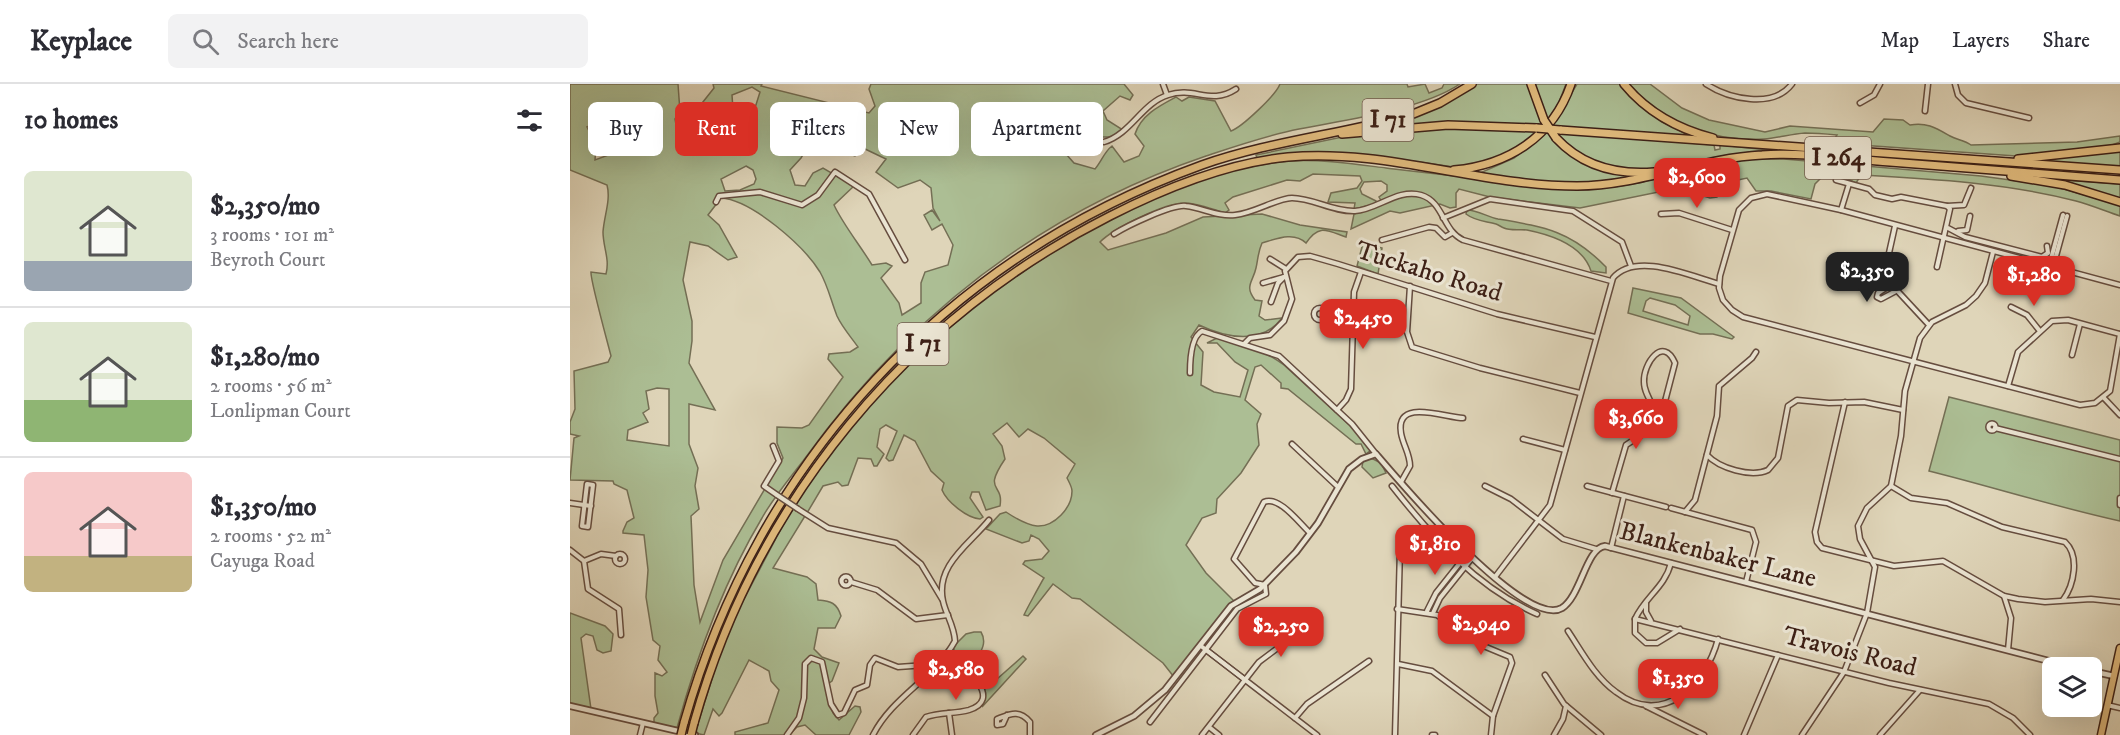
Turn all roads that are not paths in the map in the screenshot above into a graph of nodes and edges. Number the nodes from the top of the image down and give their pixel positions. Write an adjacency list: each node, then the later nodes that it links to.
1 (1163, 84): 12 (street)
2 (1472, 84): 16 (highway, I 71)
3 (1531, 84): 21 (highway, bridge)
4 (1572, 84): 22 (highway, I 71)
5 (1624, 84): 18 (highway)
6 (1706, 84): 7 (street)
7 (1792, 84)
8 (1880, 84): 13 (street)
9 (1928, 84): 14 (street)
10 (1955, 84): 15 (street)
11 (1236, 89): 12 (street)
12 (1167, 95): 17 (street)
13 (1860, 102)
14 (1925, 111)
15 (2029, 118)
16 (1298, 140): 18 (highway, bridge); 193 (highway, I 71, bridge)
17 (1104, 142)
18 (1736, 142): 20 (highway, I 264)
19 (2120, 148): 20 (highway)
20 (2006, 160): 23 (highway, I 264)
21 (1692, 166): 22 (highway); 24 (highway, I 264)
22 (1445, 170): 194 (highway, I 71, bridge)
23 (2120, 170)
24 (1985, 171): 26 (highway, I 264); 30 (highway)
25 (1836, 180): 27 (street)
26 (2120, 180)
27 (1849, 184): 31 (street); 32 (street)
28 (1971, 188): 31 (street)
29 (716, 202): 48 (street)
30 (2120, 202)
31 (1947, 206): 38 (street)
32 (1841, 210): 37 (street); 39 (street)
33 (1661, 214): 39 (street)
34 (2065, 215): 50 (street)
35 (1971, 216): 40 (street)
36 (1443, 218): 41 (street); 42 (street); 49 (street)
37 (1894, 226): 43 (street); 58 (street)
38 (1947, 228): 40 (street); 43 (street)
39 (1732, 230): 57 (street)
40 (1958, 231): 45 (street)
41 (1452, 233): 44 (street); 55 (street)
42 (1114, 234)
43 (1944, 239): 46 (street); 51 (street)
44 (1382, 240)
45 (2046, 246)
46 (1993, 252): 50 (street); 67 (street)
47 (1270, 259): 52 (street)
48 (905, 260)
49 (1631, 266): 55 (street); 57 (street)
50 (2051, 266): 59 (street)
51 (1937, 267)
52 (1286, 269): 53 (street, Tuckaho Road); 54 (street)
53 (1361, 272): 60 (street, Tuckaho Road); 65 (street)
54 (1285, 277): 56 (street); 62 (street); 71 (street)
55 (1611, 281): 70 (street)
56 (1263, 283)
57 (1719, 284): 74 (street)
58 (1892, 284): 61 (street); 61 (street)
59 (2120, 285)
60 (1410, 286): 70 (street, Tuckaho Road); 77 (street)
61 (1896, 291): 67 (street)
62 (1271, 302)
63 (2011, 307): 68 (street)
64 (1325, 313): 65 (street)
65 (1353, 314): 81 (street)
66 (2080, 324): 68 (street); 69 (street); 73 (street)
67 (1929, 325): 74 (street)
68 (2039, 330): 76 (street)
69 (2120, 334): 78 (street)
70 (1595, 337): 77 (street)
71 (1245, 343): 75 (street); 81 (street)
72 (1756, 352): 93 (street)
73 (2072, 355)
74 (1912, 361): 76 (street); 82 (street)
75 (1190, 373)
76 (2008, 386): 78 (street)
77 (1580, 393): 91 (street)
78 (2104, 398): 83 (street)
79 (1845, 402): 80 (street); 82 (street); 84 (street)
80 (1834, 403): 84 (street); 95 (street)
81 (1336, 410): 92 (street)
82 (1903, 411): 101 (street)
83 (2120, 415)
84 (1841, 416): 123 (street)
85 (1659, 417): 85 (street); 103 (street)
86 (1463, 418): 97 (street)
87 (1995, 428): 94 (street)
88 (1523, 439): 91 (street)
89 (1292, 444): 102 (street)
90 (773, 446): 137 (street, bridge)
91 (1565, 450): 114 (street)
92 (1376, 454): 97 (street, Blankenbaker Lane); 102 (street)
93 (1707, 455): 95 (street); 96 (street)
94 (2120, 459)
95 (1715, 464): 96 (street)
96 (1703, 469): 107 (street)
97 (1401, 482): 121 (street, Blankenbaker Lane)
98 (1392, 486): 125 (street)
99 (1485, 486): 114 (street)
100 (1587, 486): 103 (street)
101 (1892, 486): 123 (street); 134 (street)
102 (1338, 487): 115 (street)
103 (1612, 493): 104 (street)
104 (1624, 496): 111 (street); 116 (street)
105 (2120, 498): 109 (street)
106 (570, 503): 108 (street)
107 (1694, 504): 111 (street); 112 (street)
108 (585, 505): 110 (street); 110 (street); 110 (street)
109 (2120, 505)
110 (591, 506)
111 (1685, 512): 112 (street)
112 (1700, 515): 129 (street)
113 (989, 519): 137 (street)
114 (1540, 520): 118 (street); 127 (street)
115 (1310, 534): 130 (street); 131 (street)
116 (1611, 548): 118 (street, Blankenbaker Lane); 124 (street, Blankenbaker Lane)
117 (1400, 549): 144 (street)
118 (1596, 549): 127 (street, Blankenbaker Lane)
119 (570, 550): 122 (street)
120 (616, 556): 122 (street)
121 (1470, 556): 125 (street); 126 (street); 127 (street, Blankenbaker Lane)
122 (584, 561): 156 (street)
123 (1872, 561): 136 (street); 147 (street)
124 (1671, 563): 129 (street, Blankenbaker Lane); 139 (street)
125 (1459, 564): 126 (street); 132 (street)
126 (1465, 568): 133 (street); 148 (street)
127 (1495, 577)
128 (851, 582): 149 (street)
129 (1746, 582): 147 (street, Blankenbaker Lane)
130 (1255, 583): 131 (street); 135 (street)
131 (1265, 585): 135 (street); 159 (street)
132 (1442, 586): 133 (street); 145 (street)
133 (1447, 590): 146 (street)
134 (2069, 590): 140 (street); 141 (street)
135 (1252, 594): 159 (street)
136 (2004, 596): 138 (street); 143 (street)
137 (943, 599): 149 (street)
138 (2018, 599): 140 (street); 143 (street)
139 (1647, 600): 150 (street); 151 (street)
140 (2062, 600): 141 (street)
141 (2076, 600): 142 (street)
142 (2120, 602)
143 (2009, 608): 161 (street)
144 (1396, 609): 145 (street); 166 (street)
145 (1427, 611): 146 (street)
146 (1433, 613): 186 (street)
147 (1867, 613): 161 (street, Blankenbaker Lane); 168 (street)
148 (1537, 614)
149 (948, 615): 162 (street)
150 (1635, 619): 151 (street, Travois Road); 157 (street)
151 (1652, 622): 153 (street, Travois Road)
152 (1307, 626): 172 (street)
153 (1667, 626): 154 (street, Travois Road); 157 (street)
154 (1680, 629): 157 (street); 158 (street, Travois Road)
155 (1568, 631): 177 (street)
156 (621, 635)
157 (1668, 637)
158 (1718, 639): 163 (street, Travois Road); 176 (street)
159 (1203, 648): 172 (street); 190 (street); 200 (street)
160 (2120, 648): 171 (main road)
161 (2008, 650): 164 (street, Blankenbaker Lane)
162 (948, 652): 167 (street); 182 (street)
163 (1778, 655): 168 (street, Travois Road); 209 (street)
164 (2042, 659)
165 (1369, 661): 187 (street)
166 (1398, 664): 186 (street); 204 (street)
167 (932, 668): 195 (street); 196 (street)
168 (1844, 672): 173 (street, Travois Road); 210 (street)
169 (2102, 673): 171 (street)
170 (1545, 675): 180 (street)
171 (2114, 676): 178 (main road)
172 (1245, 679): 187 (street); 191 (street)
173 (1908, 687): 174 (street, Travois Road); 175 (street)
174 (1920, 690): 175 (street); 212 (street, Travois Road)
175 (1912, 700): 211 (street)
176 (1666, 702): 177 (street); 185 (street)
177 (1642, 704): 185 (street)
178 (2108, 705): 181 (street); 213 (main road)
179 (570, 706): 189 (street)
180 (1566, 706): 184 (street); 188 (street)
181 (2120, 708)
182 (949, 713): 197 (street); 198 (street)
183 (1007, 715): 199 (street)
184 (1575, 715): 188 (street); 207 (street)
185 (1665, 715): 208 (street)
186 (1494, 716): 205 (street)
187 (1294, 718): 203 (street)
188 (1563, 719): 206 (street)
189 (643, 723): 192 (street); 194 (street)
190 (1150, 723)
191 (1209, 727): 201 (street); 202 (street)
192 (640, 735)
193 (681, 735)
194 (693, 735)
195 (787, 735)
196 (873, 735)
197 (913, 735)
198 (952, 735)
199 (1030, 735)
200 (1096, 735)
201 (1202, 735)
202 (1219, 735)
203 (1317, 735)
204 (1395, 735)
205 (1491, 735)
206 (1554, 735)
207 (1601, 735)
208 (1704, 735)
209 (1744, 735)
210 (1802, 735)
211 (1880, 735)
212 (2030, 735)
213 (2101, 735)

